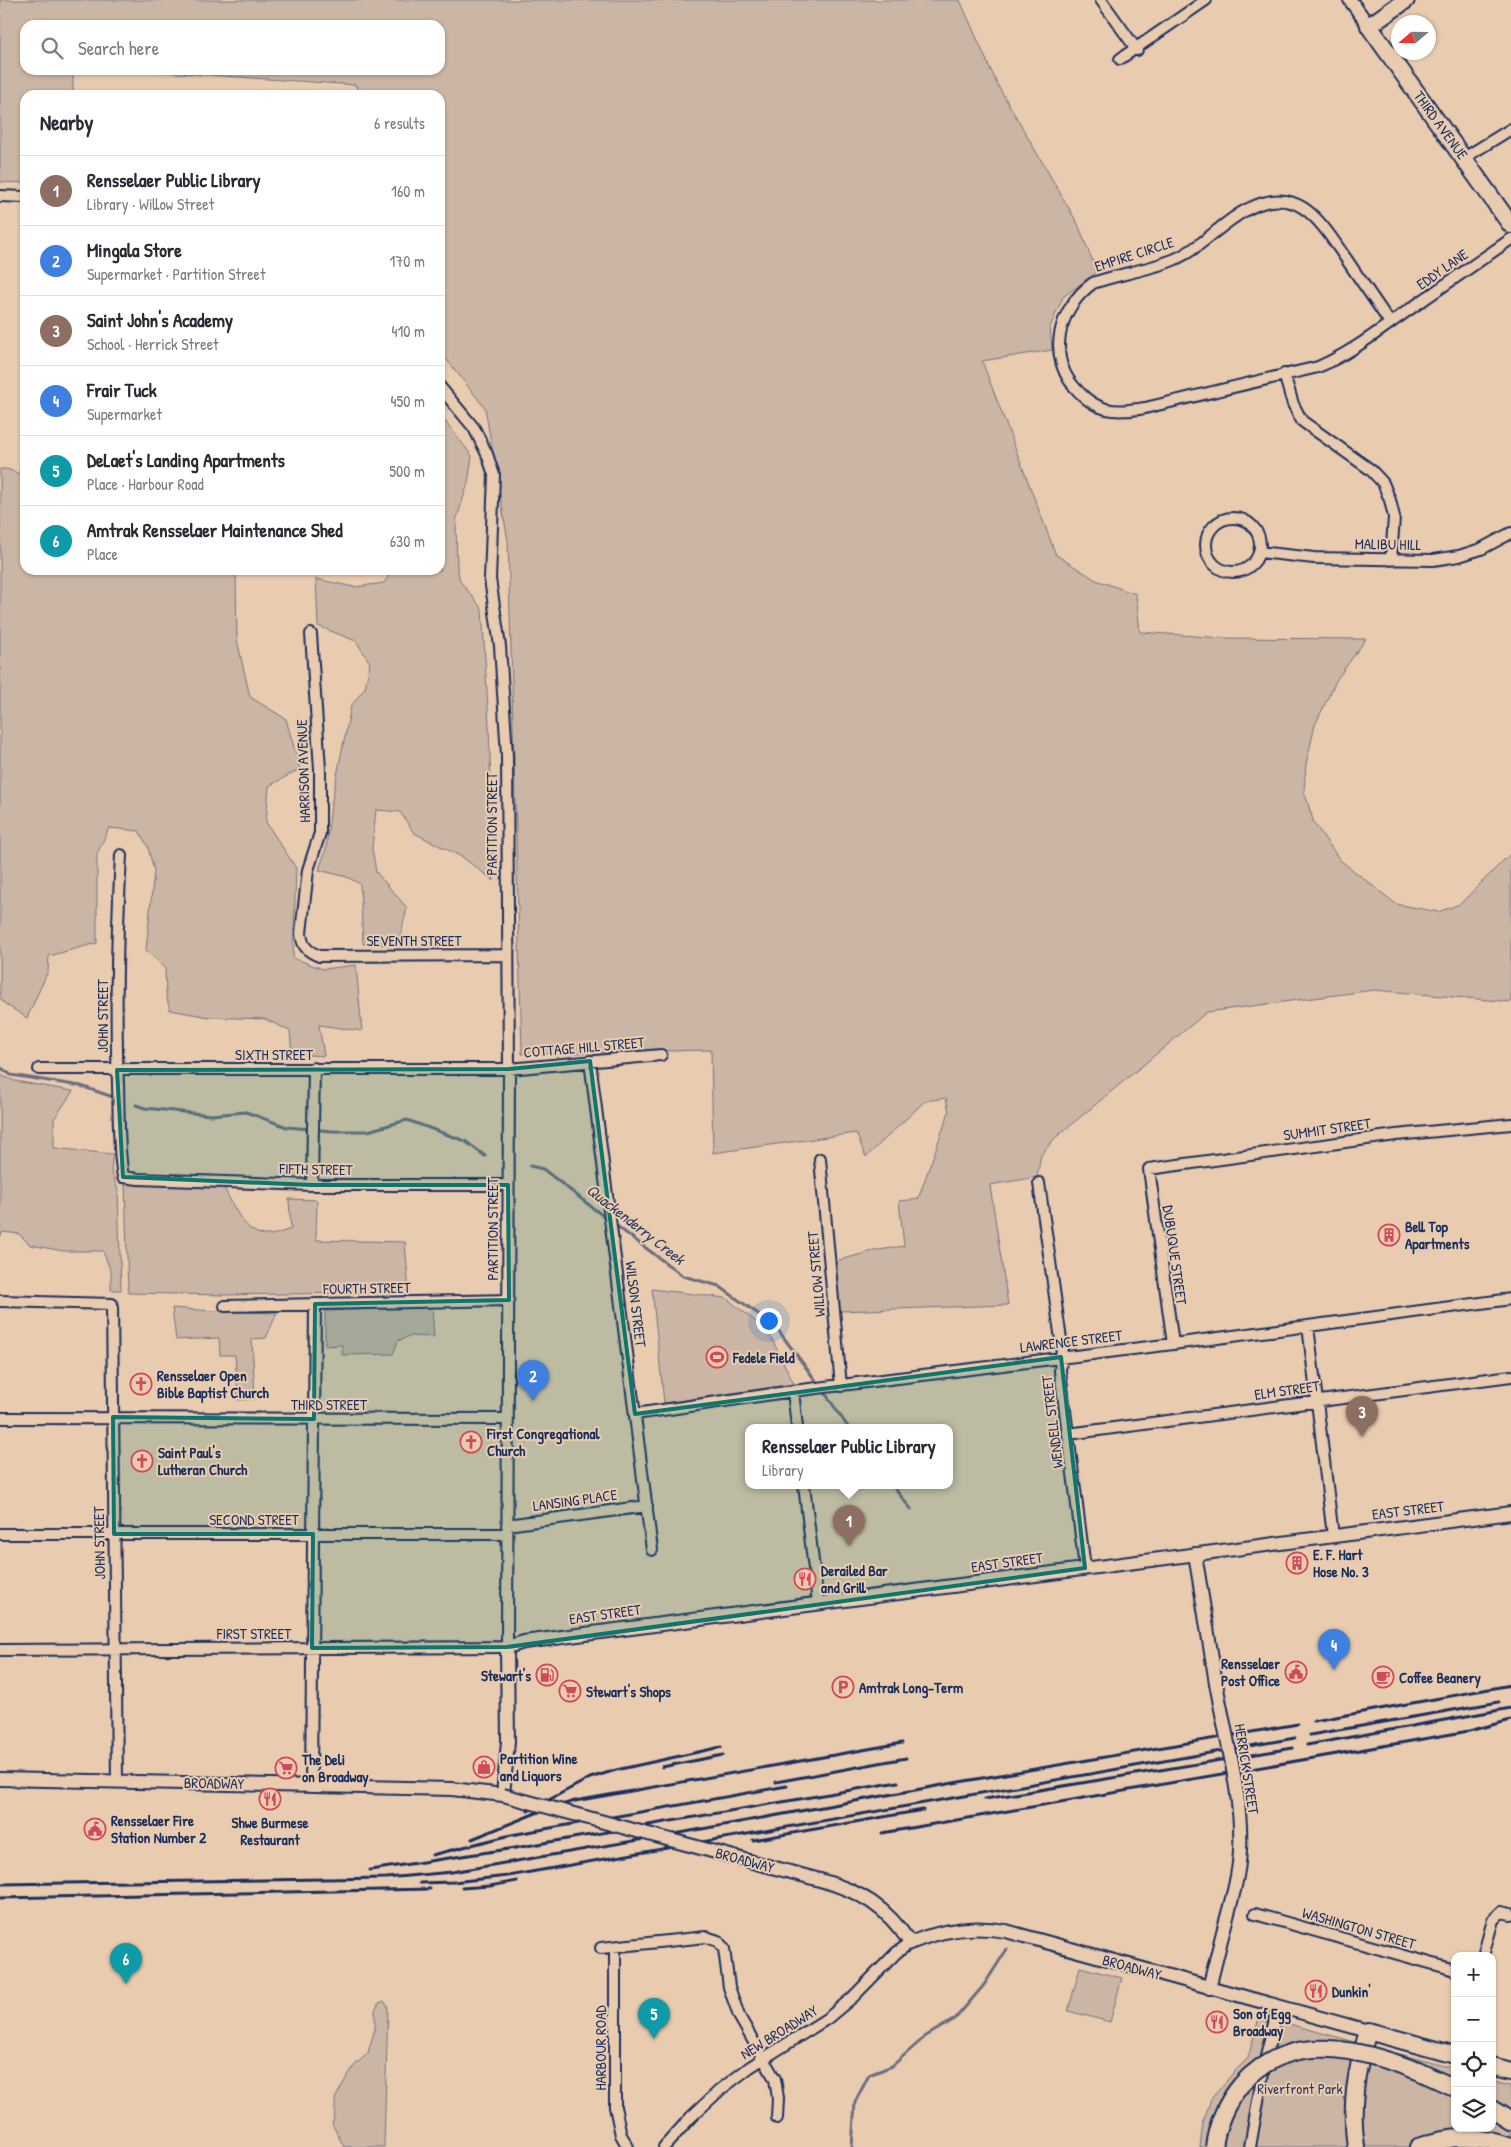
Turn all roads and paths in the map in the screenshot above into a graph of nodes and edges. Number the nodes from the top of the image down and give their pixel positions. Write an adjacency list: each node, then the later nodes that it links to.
1 (1100, 0): 6 (street)
2 (1206, 0): 6 (street)
3 (1350, 0): 5 (street)
4 (1406, 0): 5 (main road)
5 (1369, 26): 9 (main road, THIRD AVENUE)
6 (1136, 50): 7 (street)
7 (1120, 60)
8 (1511, 129): 9 (street)
9 (1464, 158): 12 (main road, THIRD AVENUE)
10 (0, 196): 11 (street)
11 (20, 197)
12 (1511, 225)
13 (1511, 239): 14 (street, EDDY LANE)
14 (1390, 323): 15 (street, EMPIRE CIRCLE); 15 (street, EMPIRE CIRCLE)
15 (1284, 374): 19 (street)
16 (445, 393): 22 (street, PARTITION STREET)
17 (1511, 533): 19 (street, MALIBU HILL)
18 (1260, 552): 18 (street); 19 (street, MALIBU HILL)
19 (1391, 560)
20 (311, 634): 23 (street, HARRISON AVENUE)
21 (121, 856): 29 (street, JOHN STREET)
22 (508, 955): 23 (street, SEVENTH STREET); 28 (street, PARTITION STREET)
23 (319, 956)
24 (661, 1055): 25 (street, COTTAGE HILL STREET)
25 (590, 1062): 28 (street, COTTAGE HILL STREET); 49 (street, WILSON STREET)
26 (314, 1068): 28 (street, SIXTH STREET); 29 (street, SIXTH STREET); 35 (street)
27 (39, 1069): 29 (street, SIXTH STREET)
28 (509, 1069): 36 (street, PARTITION STREET)
29 (117, 1070): 33 (street, JOHN STREET)
30 (1511, 1124): 32 (street, SUMMIT STREET)
31 (820, 1159): 46 (street, WILLOW STREET)
32 (1148, 1169): 43 (street, DUBUQUE STREET)
33 (123, 1177): 35 (street, FIFTH STREET)
34 (1039, 1183): 44 (street, WENDELL STREET)
35 (312, 1185): 36 (street, FIFTH STREET)
36 (508, 1185): 38 (street, PARTITION STREET)
37 (1511, 1299): 42 (street, LAWRENCE STREET)
38 (509, 1300): 40 (street, FOURTH STREET); 53 (street, PARTITION STREET)
39 (0, 1302): 50 (street, JOHN STREET)
40 (315, 1304): 41 (street, FOURTH STREET); 52 (street)
41 (225, 1306)
42 (1308, 1326): 43 (street, LAWRENCE STREET); 48 (street)
43 (1173, 1344): 44 (street, LAWRENCE STREET)
44 (1061, 1358): 46 (street, LAWRENCE STREET); 55 (street, WENDELL STREET)
45 (1511, 1376): 48 (street, ELM STREET)
46 (837, 1386): 47 (street, LAWRENCE STREET)
47 (793, 1391): 49 (street, LAWRENCE STREET); 54 (street)
48 (1317, 1401): 55 (street, ELM STREET); 63 (street)
49 (635, 1414): 57 (street, WILSON STREET)
50 (113, 1417): 51 (street, THIRD STREET); 52 (street, THIRD STREET); 61 (street, JOHN STREET)
51 (0, 1418)
52 (314, 1419): 53 (street, THIRD STREET); 62 (street)
53 (508, 1419): 59 (street, PARTITION STREET)
54 (797, 1424)
55 (1068, 1434): 66 (street, WENDELL STREET)
56 (804, 1489): 67 (street)
57 (647, 1506): 59 (street, LANSING PLACE); 64 (street, WILSON STREET)
58 (1511, 1513): 63 (street, EAST STREET)
59 (507, 1530): 62 (street, SECOND STREET); 68 (street, PARTITION STREET)
60 (0, 1534): 61 (street, SECOND STREET)
61 (114, 1534): 62 (street, SECOND STREET); 70 (street, JOHN STREET)
62 (313, 1534): 69 (street)
63 (1333, 1536): 65 (street, EAST STREET)
64 (652, 1550)
65 (1195, 1554): 66 (street, EAST STREET); 83 (street, HERRICK STREET, bridge)
66 (1085, 1568): 67 (street, EAST STREET)
67 (818, 1603): 68 (street, EAST STREET)
68 (508, 1647): 69 (street, FIRST STREET); 75 (street, PARTITION STREET)
69 (312, 1648): 70 (street, FIRST STREET); 74 (street)
70 (115, 1649): 71 (street, FIRST STREET); 73 (street, JOHN STREET)
71 (0, 1650)
72 (0, 1779): 73 (street, BROADWAY)
73 (117, 1780): 74 (street, BROADWAY)
74 (311, 1785): 75 (street, BROADWAY)
75 (503, 1795): 78 (street, BROADWAY, bridge)
76 (1506, 1913): 81 (street)
77 (1255, 1914): 82 (street, WASHINGTON STREET)
78 (910, 1943): 83 (street, BROADWAY); 87 (street, NEW BROADWAY)
79 (615, 1947): 80 (street); 87 (street); 94 (street, HARBOUR ROAD)
80 (601, 1948)
81 (1484, 1952)
82 (1451, 1969)
83 (1209, 1988): 84 (street, BROADWAY)
84 (1278, 2007): 85 (street, BROADWAY); 97 (street)
85 (1368, 2031): 86 (main road, BROADWAY); 98 (main road)
86 (1451, 2055)
87 (764, 2058): 92 (street); 95 (street, NEW BROADWAY)
88 (1496, 2067): 89 (main road)
89 (1511, 2071)
90 (1453, 2087): 96 (main road, bridge)
91 (1496, 2112): 93 (main road)
92 (776, 2118)
93 (1511, 2122)
94 (628, 2147)
95 (664, 2147)
96 (1214, 2147)
97 (1250, 2147)
98 (1356, 2147)
99 (1418, 2147): 100 (main road)
100 (1511, 2147)

